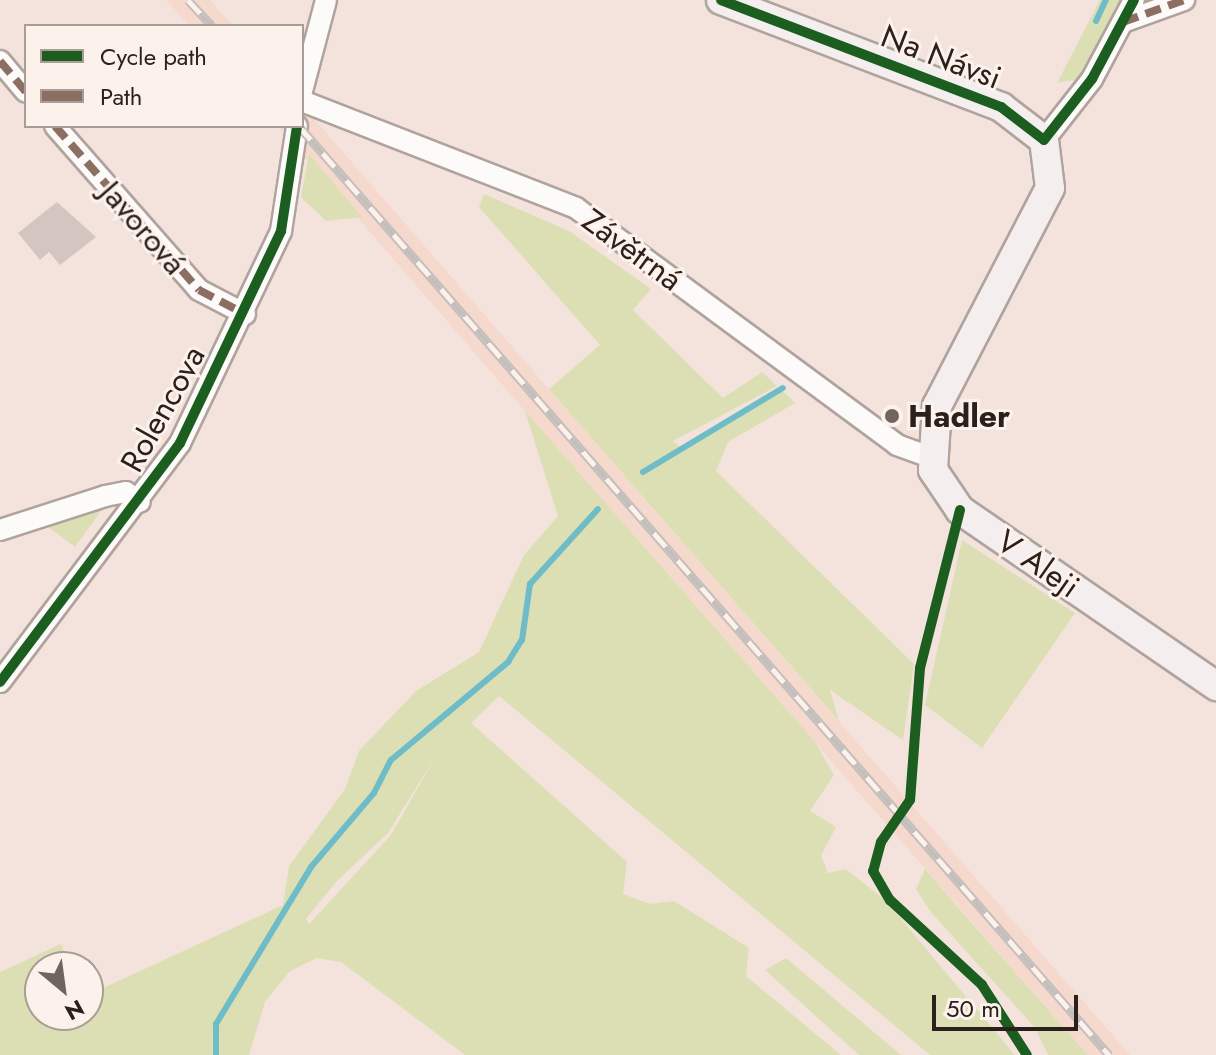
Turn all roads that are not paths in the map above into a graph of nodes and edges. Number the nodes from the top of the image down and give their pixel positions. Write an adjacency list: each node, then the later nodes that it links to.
1 (326, 0): 7 (street)
2 (721, 0): 12 (street, Na Návsi)
3 (1134, 0): 5 (street)
4 (1184, 0): 5 (street)
5 (1123, 22): 12 (street)
6 (0, 61): 8 (street)
7 (304, 83)
8 (24, 90)
9 (304, 102): 14 (street, Závětrná)
10 (57, 128): 13 (street, Javorová)
11 (297, 128): 13 (street, Rolencova)
12 (1044, 140): 14 (street)
13 (245, 314): 15 (street, Rolencova)
14 (930, 457): 18 (street, V Aleji)
15 (140, 502): 16 (street); 17 (street, Rolencova)
16 (0, 530)
17 (0, 682)
18 (1216, 686)

